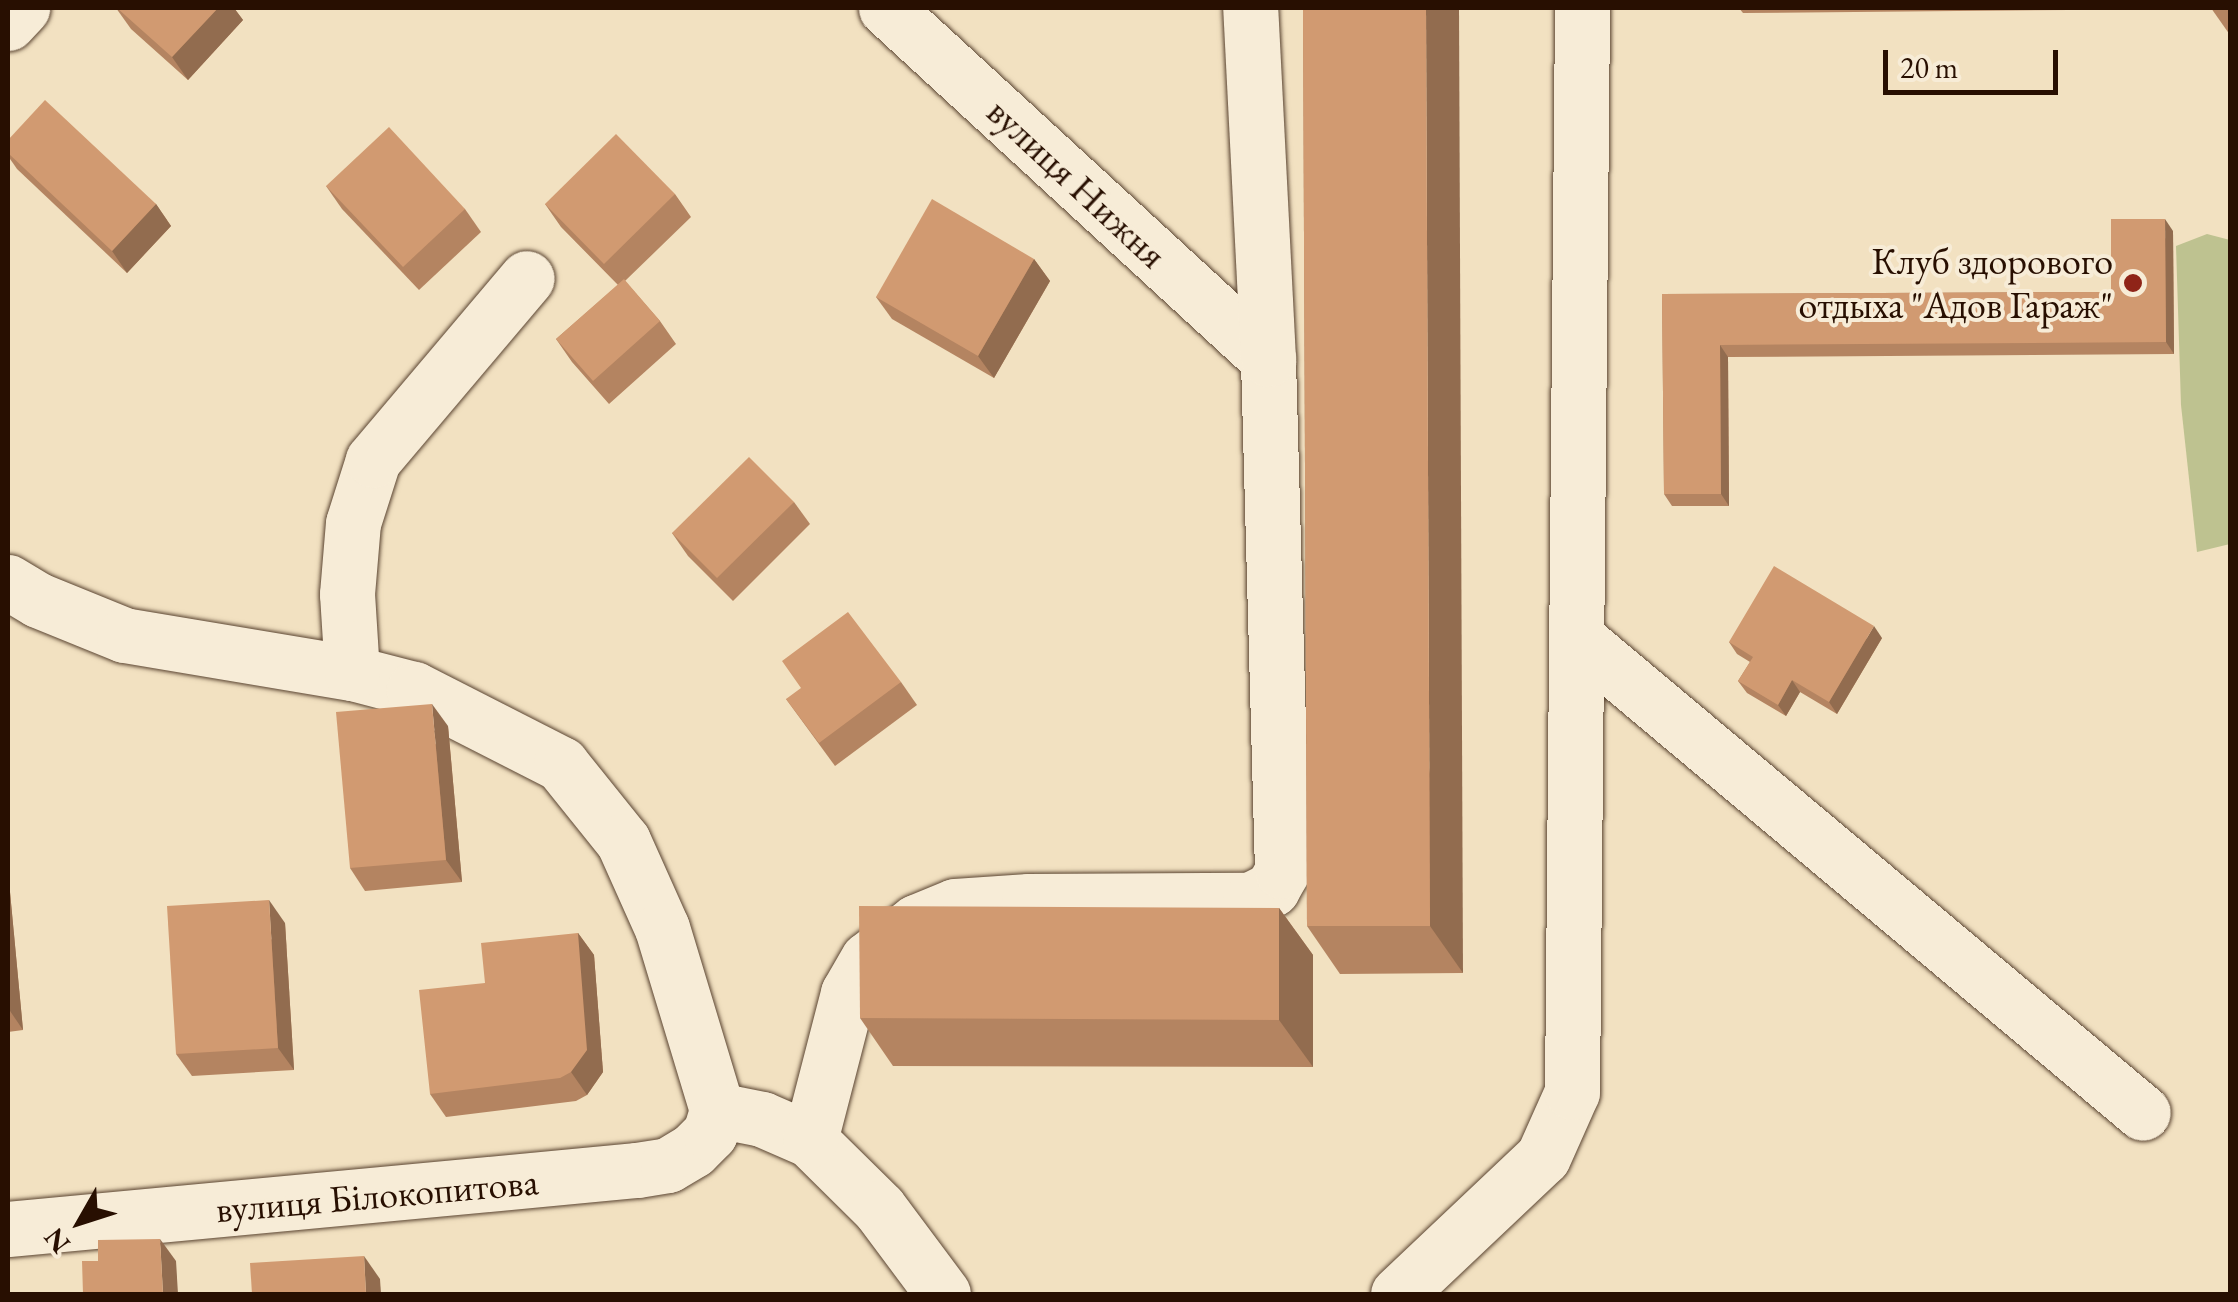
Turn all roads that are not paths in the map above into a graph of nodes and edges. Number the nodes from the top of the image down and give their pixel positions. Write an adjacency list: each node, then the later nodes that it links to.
1 (22, 8): 5 (street)
2 (886, 8): 7 (street, вулиця Нижня)
3 (1250, 8): 7 (street)
4 (1582, 8): 9 (street)
5 (8, 23)
6 (528, 278): 10 (street)
7 (1268, 359): 13 (street)
8 (8, 582): 10 (street)
9 (1578, 639): 12 (street); 16 (street)
10 (352, 674): 11 (street)
11 (716, 1110): 13 (street); 14 (street, вулиця Білокопитова)
12 (2142, 1113)
13 (810, 1140): 15 (street)
14 (8, 1229)
15 (943, 1294)
16 (1398, 1294)

